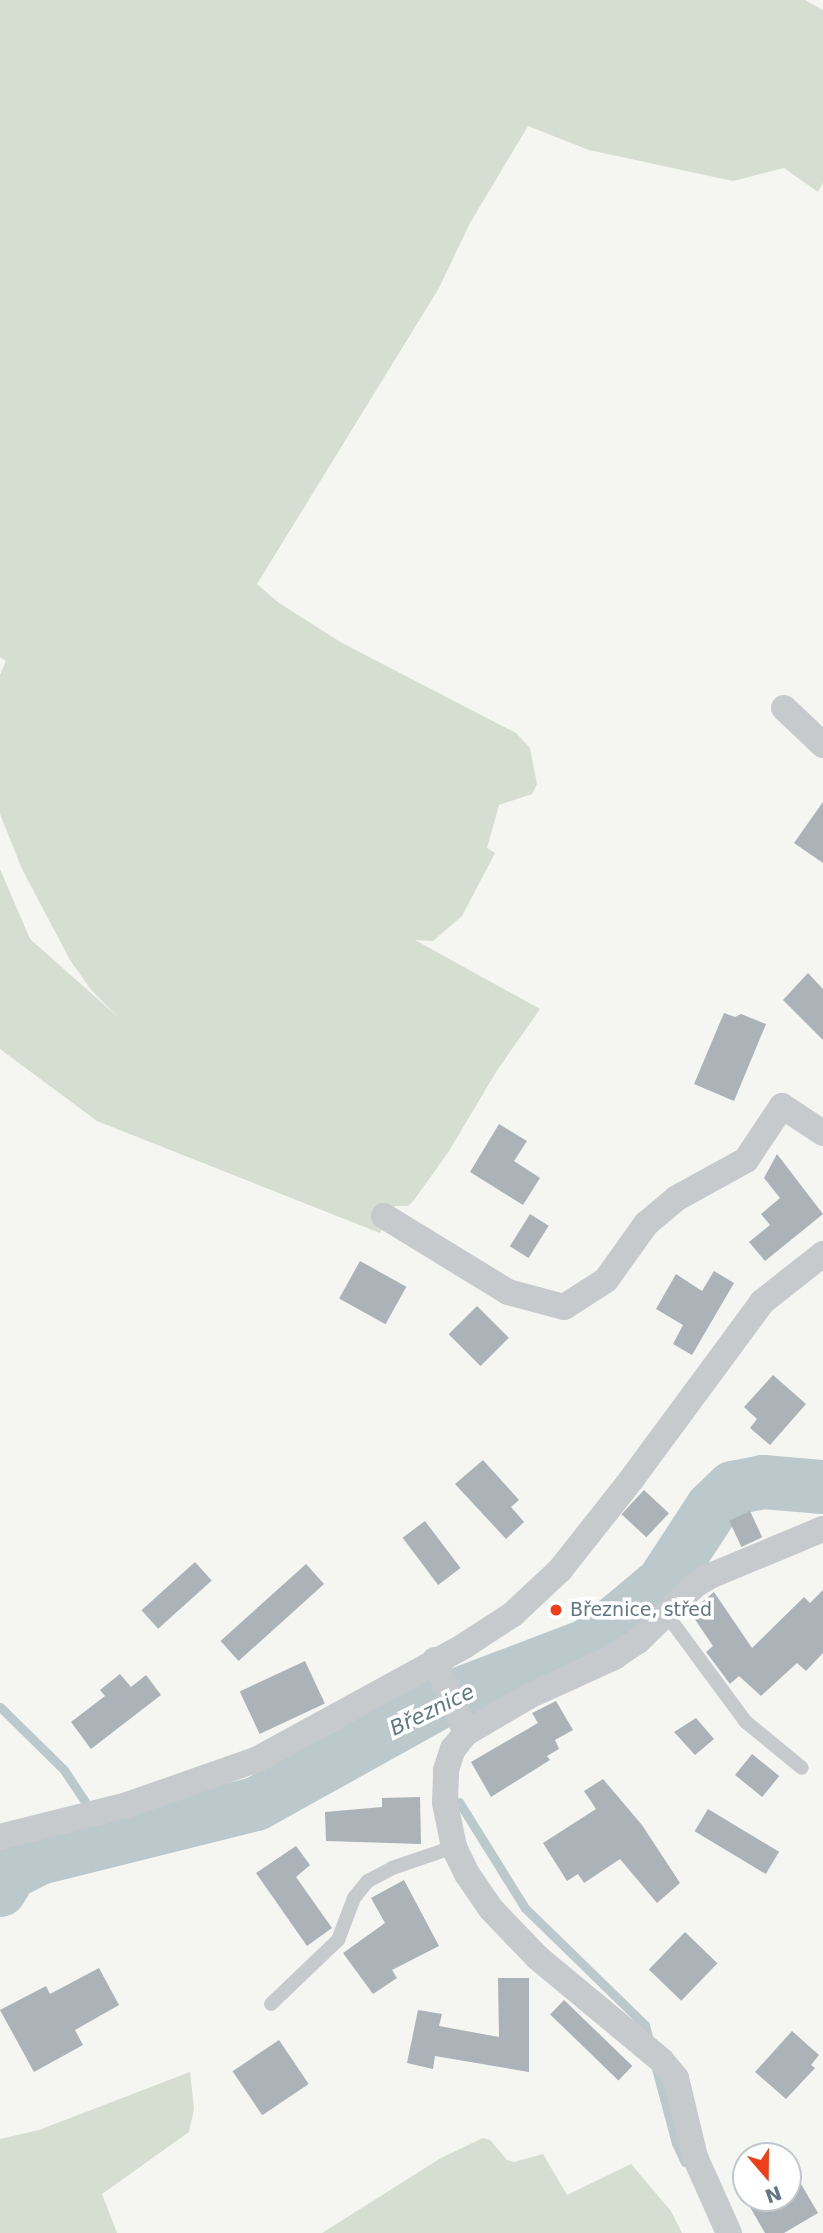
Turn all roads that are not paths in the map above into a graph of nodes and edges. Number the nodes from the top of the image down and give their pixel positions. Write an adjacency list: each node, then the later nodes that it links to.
1 (784, 708): 2 (street)
2 (823, 745)
3 (823, 1133): 4 (street)
4 (384, 1216)
5 (823, 1254): 8 (street)
6 (823, 1529): 7 (street)
7 (667, 1615): 9 (street); 10 (lane)
8 (440, 1670): 9 (street); 11 (street)
9 (462, 1723): 12 (street)
10 (802, 1768)
11 (0, 1837)
12 (454, 1847): 13 (lane); 14 (street)
13 (271, 2004)
14 (729, 2233)

